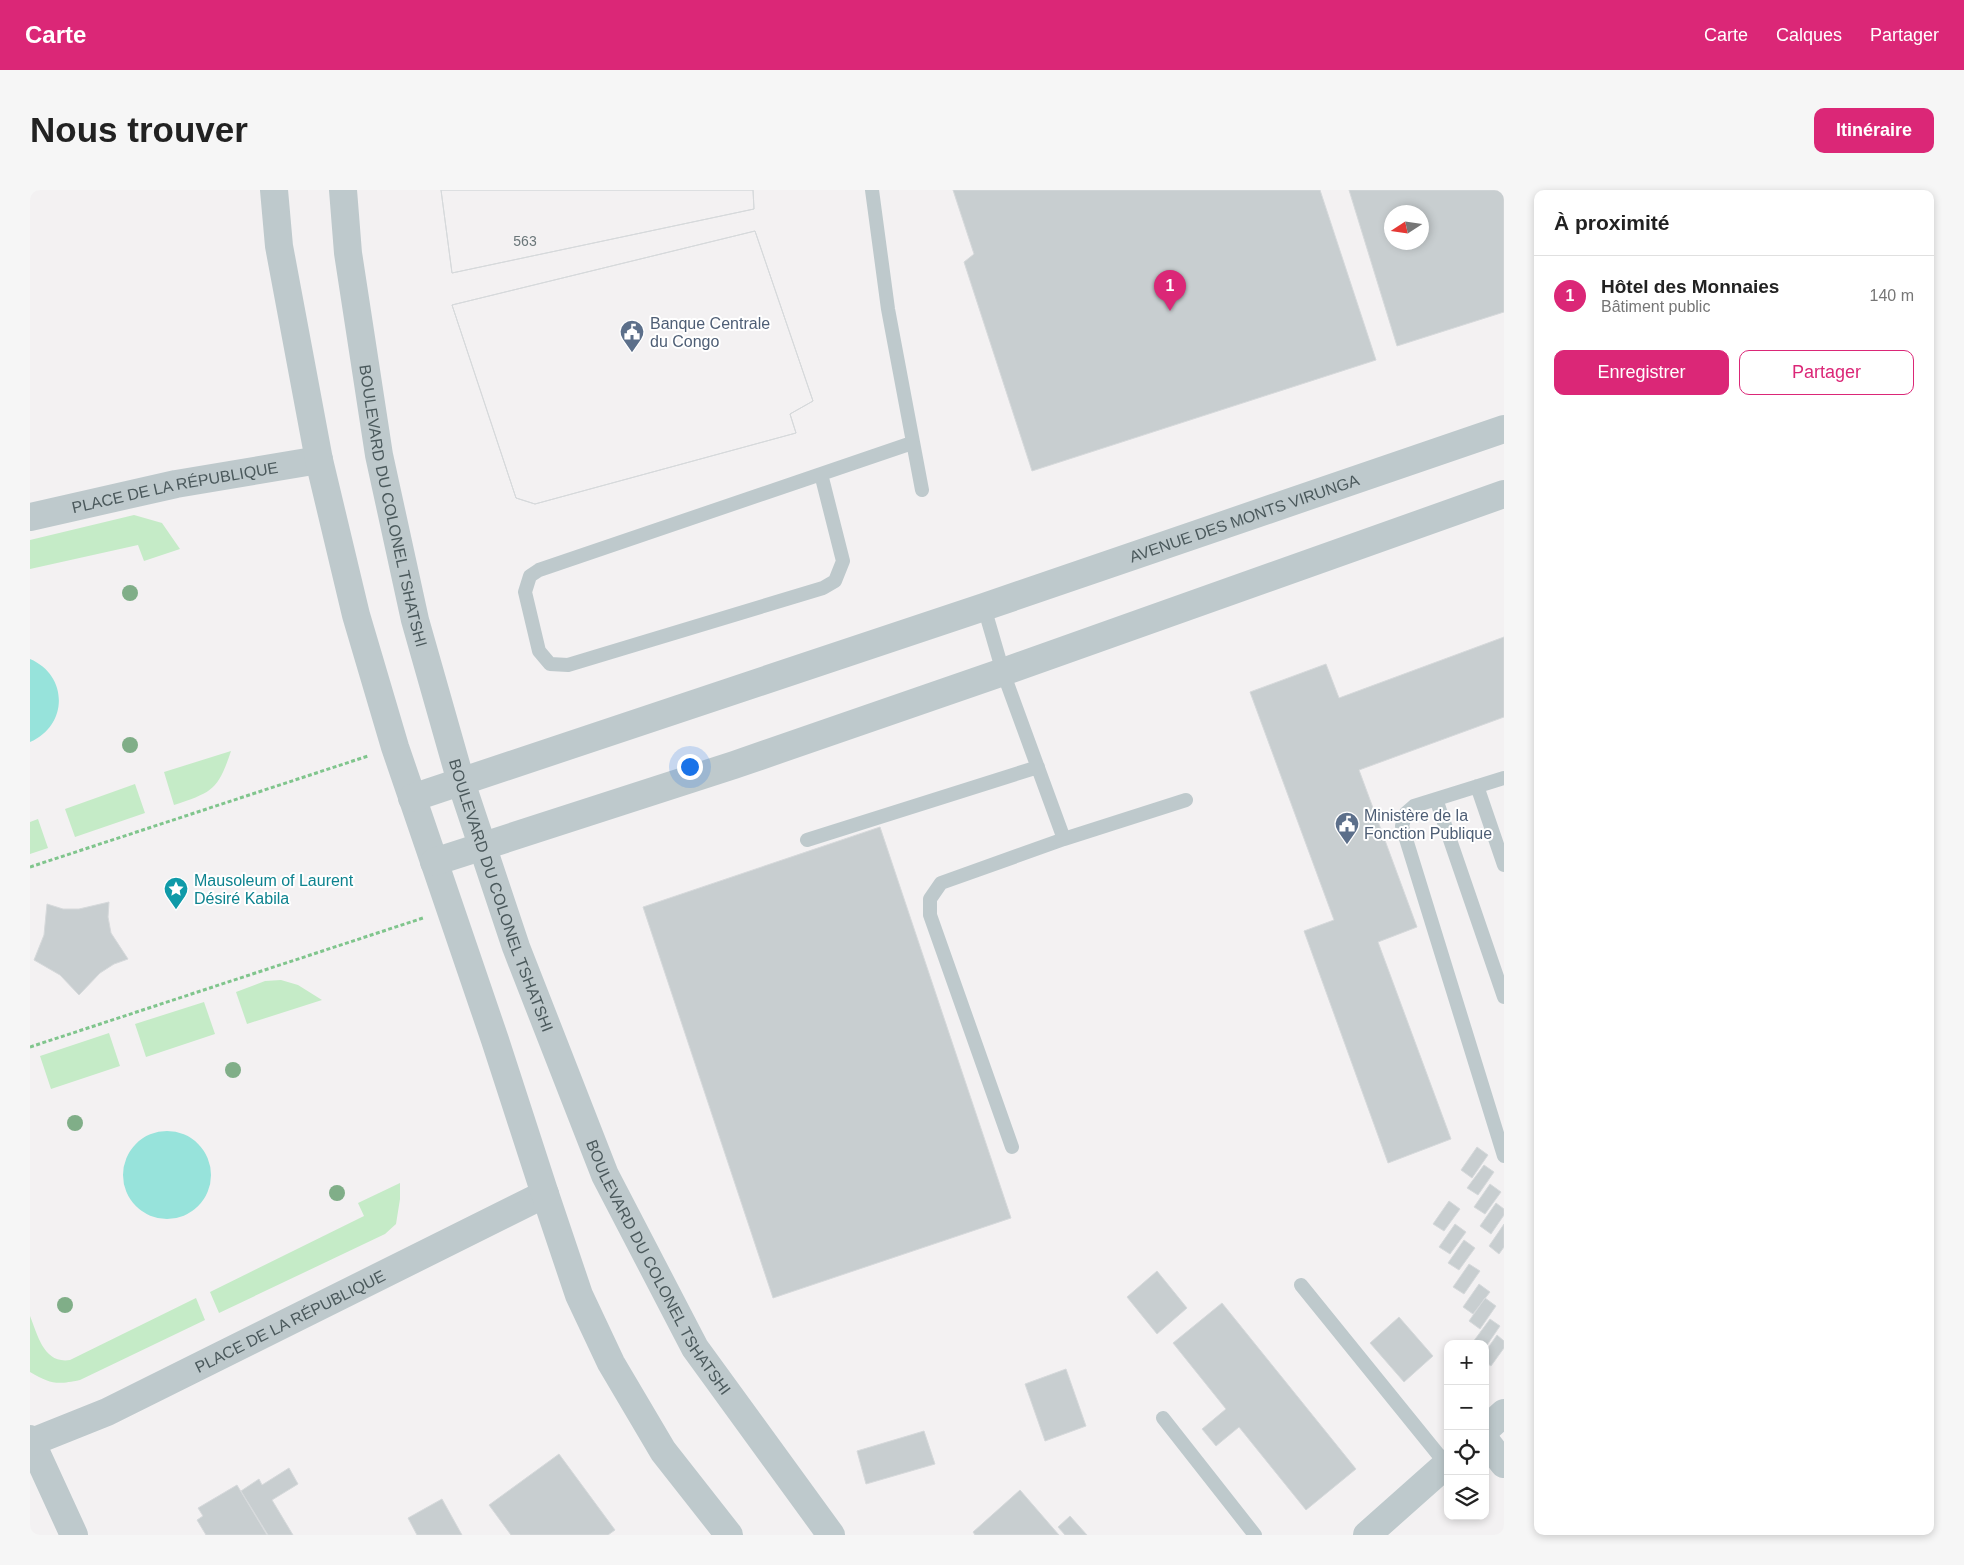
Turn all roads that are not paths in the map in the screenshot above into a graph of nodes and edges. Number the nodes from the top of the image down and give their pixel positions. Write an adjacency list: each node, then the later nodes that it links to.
1 (274, 190): 6 (street)
2 (343, 190): 15 (street, BOULEVARD DU COLONEL TSHATSHI)
3 (872, 190): 5 (lane)
4 (1504, 429): 11 (street, AVENUE DES MONTS VIRUNGA)
5 (912, 443): 7 (lane); 8 (lane)
6 (319, 460): 10 (street, PLACE DE LA RÉPUBLIQUE); 17 (street)
7 (821, 474): 7 (lane)
8 (922, 490)
9 (1504, 494): 12 (street)
10 (30, 517)
11 (984, 607): 12 (lane); 15 (street, AVENUE DES MONTS VIRUNGA)
12 (1003, 672): 13 (lane); 22 (street)
13 (1038, 767): 20 (lane); 21 (lane)
14 (1504, 778): 16 (lane)
15 (461, 782): 17 (street, AVENUE DES MONTS VIRUNGA); 22 (street, BOULEVARD DU COLONEL TSHATSHI)
16 (1477, 786): 18 (lane); 24 (lane)
17 (412, 798): 23 (street)
18 (1436, 799): 25 (lane); 27 (lane)
19 (1186, 800): 20 (lane)
20 (1064, 839): 26 (lane)
21 (807, 840)
22 (483, 847): 23 (street); 40 (street, BOULEVARD DU COLONEL TSHATSHI)
23 (434, 862): 28 (street)
24 (1504, 865)
25 (1504, 997)
26 (1012, 1147)
27 (1504, 1156)
28 (545, 1194): 33 (street, PLACE DE LA RÉPUBLIQUE); 39 (street)
29 (1300, 1285): 35 (lane)
30 (1504, 1413): 32 (street)
31 (1162, 1418): 41 (lane)
32 (1489, 1426)
33 (30, 1441): 38 (street)
34 (1489, 1445): 36 (street)
35 (1444, 1460)
36 (1504, 1464)
37 (1444, 1467): 42 (street)
38 (74, 1535)
39 (729, 1535)
40 (831, 1535)
41 (1255, 1535)
42 (1367, 1535)

